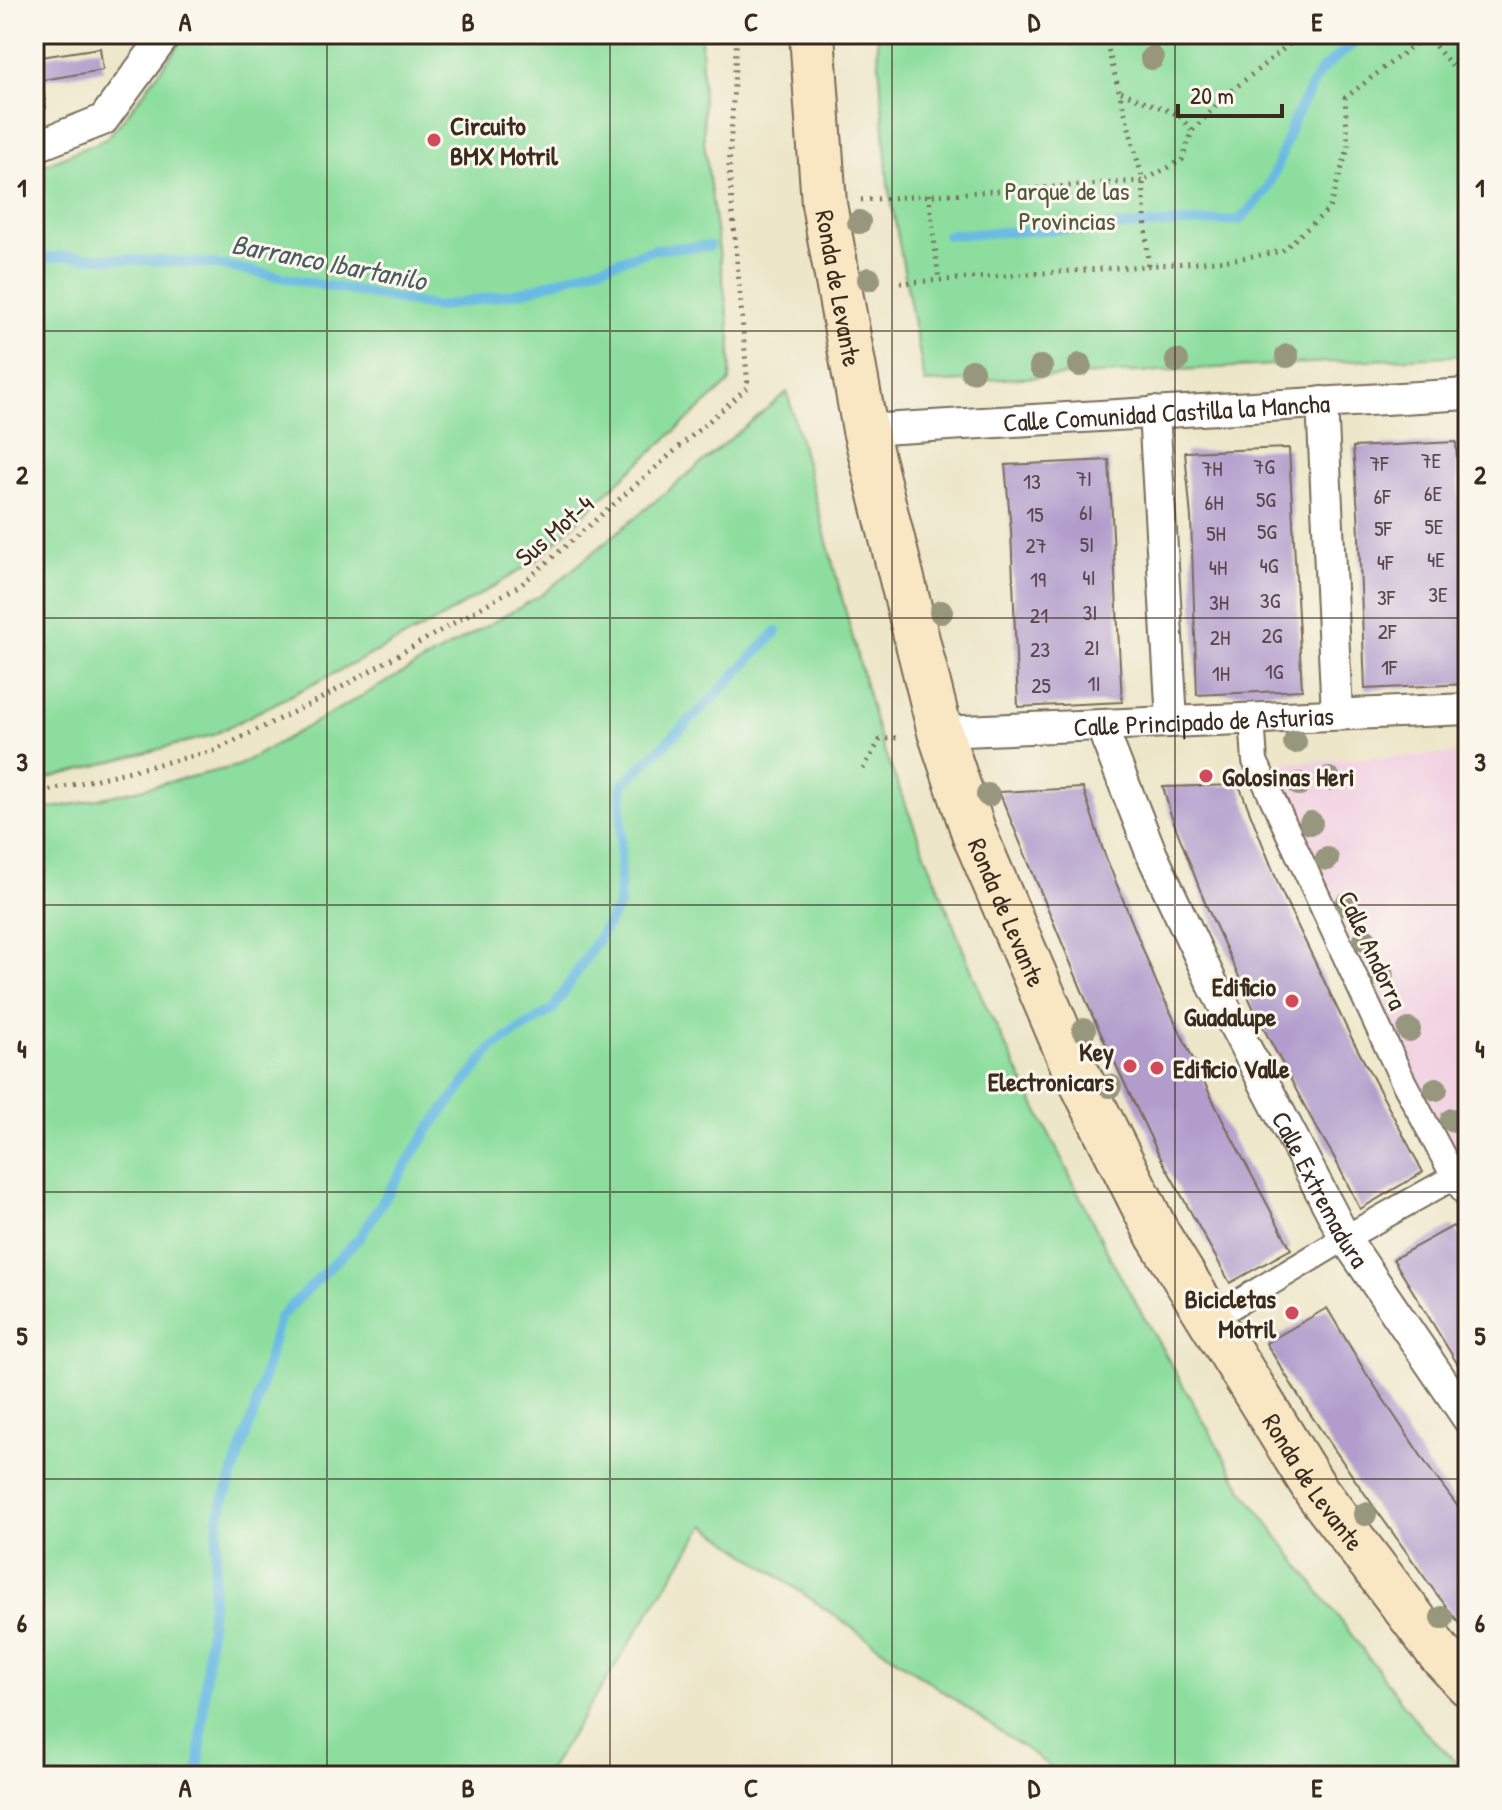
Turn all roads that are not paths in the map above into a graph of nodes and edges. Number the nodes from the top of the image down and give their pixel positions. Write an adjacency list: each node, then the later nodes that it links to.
1 (166, 34): 3 (street)
2 (812, 34): 7 (main road, Ronda de Levante)
3 (34, 147)
4 (1468, 394): 5 (street, Calle Comunidad Castilla la Mancha)
5 (1322, 402): 6 (street, Calle Comunidad Castilla la Mancha); 9 (street)
6 (1154, 412): 7 (street, Calle Comunidad Castilla la Mancha); 11 (street)
7 (865, 430): 13 (main road, Ronda de Levante)
8 (1468, 709): 9 (street, Calle Principado de Asturias)
9 (1337, 714): 10 (street, Calle Principado de Asturias)
10 (1252, 718): 11 (street, Calle Principado de Asturias); 14 (street, Calle Andorra)
11 (1172, 721): 12 (street, Calle Principado de Asturias)
12 (1101, 725): 13 (street, Calle Principado de Asturias); 15 (street, Calle Extremadura)
13 (940, 732): 16 (main road, Ronda de Levante)
14 (1461, 1187): 15 (street)
15 (1345, 1238): 16 (street); 17 (street, Calle Extremadura)
16 (1209, 1320): 18 (main road, Ronda de Levante)
17 (1468, 1419)
18 (1468, 1684)

